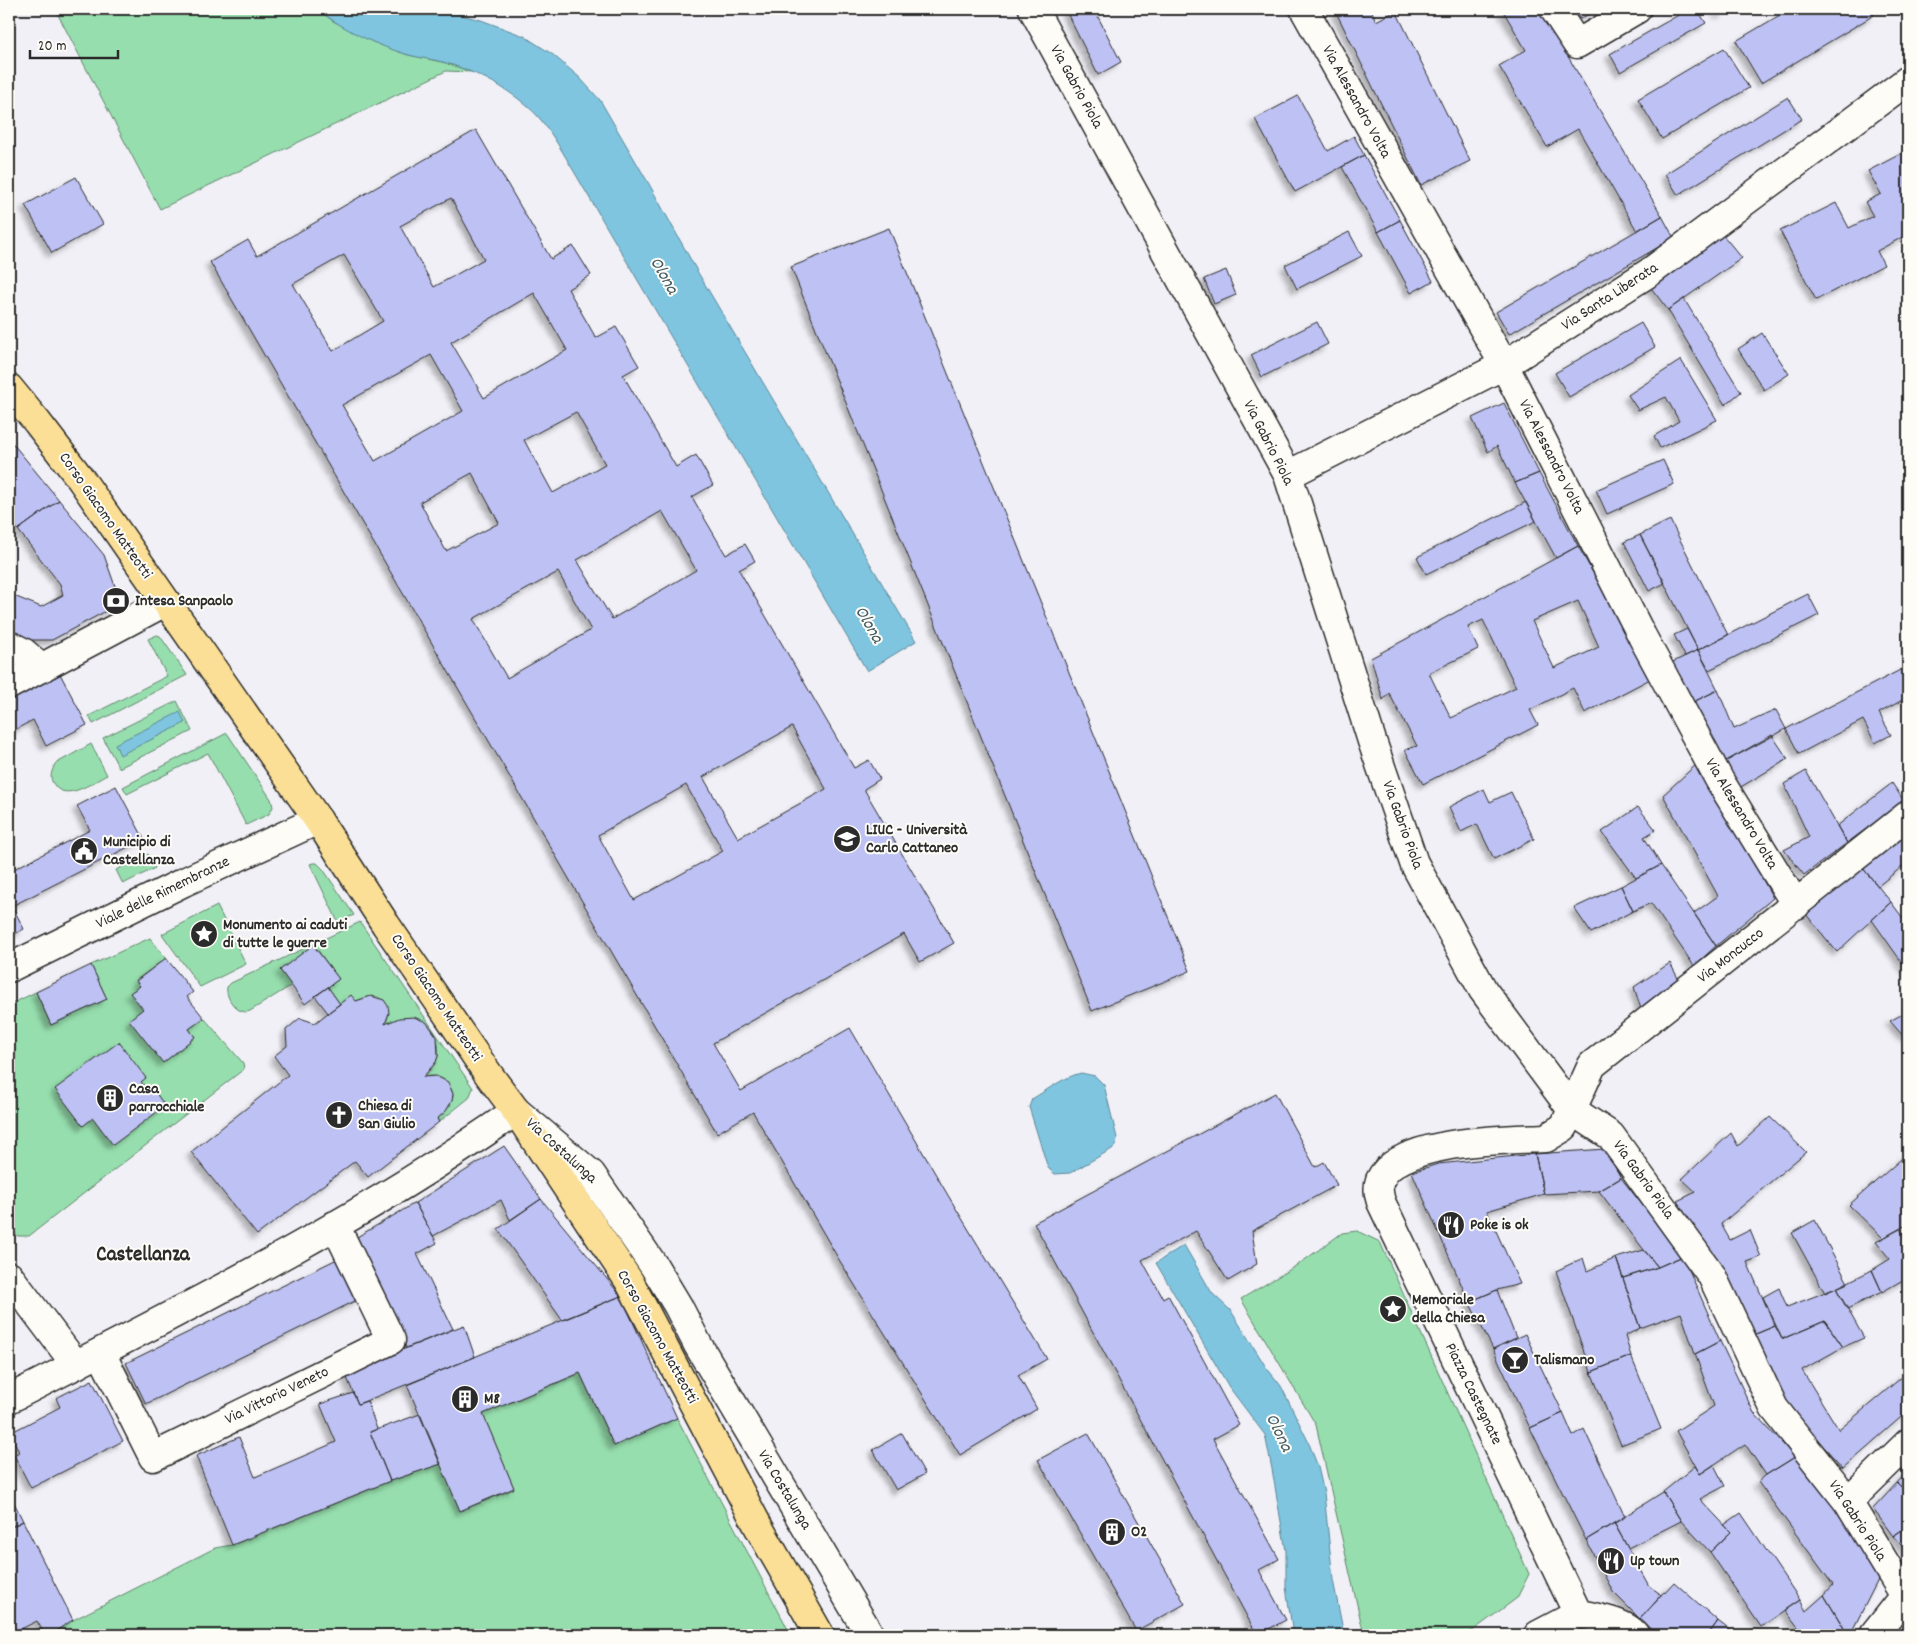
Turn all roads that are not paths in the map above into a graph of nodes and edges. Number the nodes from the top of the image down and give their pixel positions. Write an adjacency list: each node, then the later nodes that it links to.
1 (1033, 9): 8 (street, Via Gabrio Piola)
2 (1304, 9): 6 (street, Via Alessandro Volta)
3 (1554, 9): 4 (street)
4 (1637, 9)
5 (1908, 80): 6 (street, Via Santa Liberata)
6 (1504, 365): 8 (street, Via Santa Liberata); 15 (street, Via Alessandro Volta)
7 (9, 388): 9 (main road, Corso Giacomo Matteotti)
8 (1288, 475): 17 (street, Via Gabrio Piola)
9 (165, 602): 11 (street); 14 (main road, Corso Giacomo Matteotti)
10 (9, 645): 11 (street)
11 (42, 668): 12 (street)
12 (9, 685)
13 (1908, 815): 15 (street, Via Moncucco)
14 (318, 820): 16 (street, Viale delle Rimembranze); 18 (main road, Corso Giacomo Matteotti)
15 (1796, 905): 17 (street, Via Moncucco)
16 (9, 968)
17 (1572, 1110): 27 (street, Via Gabrio Piola); 29 (street, Piazza Castegnate)
18 (516, 1111): 19 (street); 21 (main road, Corso Giacomo Matteotti); 22 (street, Via Costalunga)
19 (335, 1225): 23 (street); 23 (street, Via Vittorio Veneto)
20 (9, 1276): 24 (street)
21 (629, 1281): 22 (street, Via Costalunga); 30 (main road, Corso Giacomo Matteotti)
22 (698, 1346): 31 (street, Via Costalunga)
23 (100, 1353): 24 (street)
24 (76, 1365): 25 (street)
25 (9, 1398)
26 (1908, 1443): 27 (street)
27 (1848, 1502): 28 (street, Via Gabrio Piola)
28 (1907, 1597): 34 (street)
29 (1578, 1614): 32 (street); 33 (street)
30 (820, 1635)
31 (870, 1635)
32 (1538, 1635)
33 (1635, 1635)
34 (1874, 1635)

